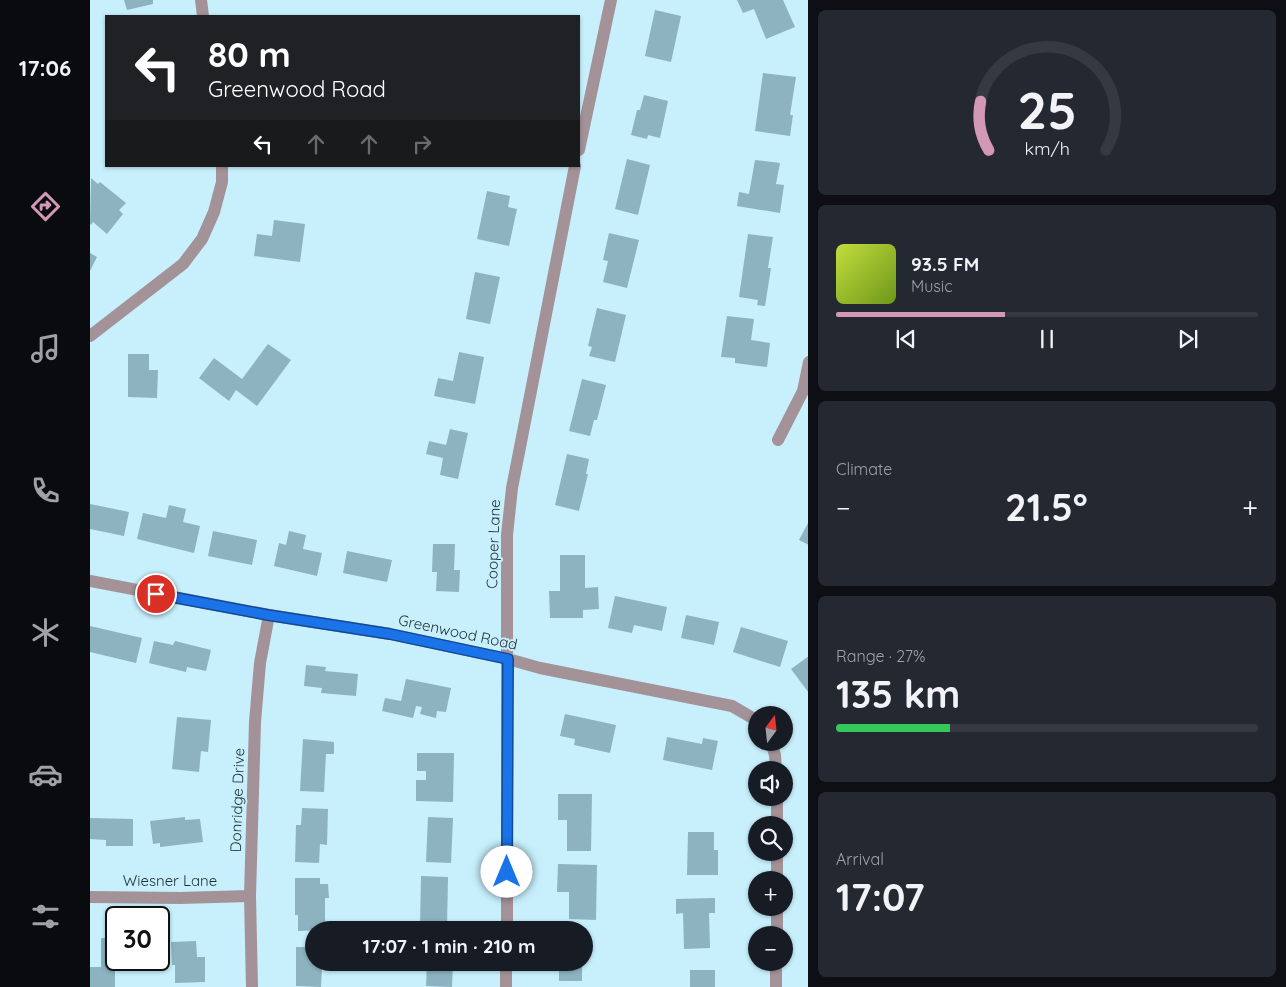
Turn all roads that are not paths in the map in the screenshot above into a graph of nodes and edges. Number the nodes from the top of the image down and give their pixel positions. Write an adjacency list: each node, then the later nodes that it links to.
1 (201, 0): 3 (street)
2 (611, 0): 4 (street)
3 (203, 15)
4 (580, 145)
5 (222, 167): 7 (street)
6 (575, 167): 12 (street, Cooper Lane)
7 (90, 336)
8 (808, 362): 9 (street)
9 (778, 440)
10 (90, 581): 11 (street, Greenwood Road)
11 (268, 615): 12 (street, Greenwood Road); 14 (street, Donridge Drive)
12 (508, 659): 13 (street, Greenwood Road); 16 (street, Cooper Lane)
13 (748, 715)
14 (250, 896): 15 (street, Wiesner Lane); 19 (street, Donridge Drive)
15 (90, 897)
16 (507, 921)
17 (506, 971): 20 (street)
18 (776, 971): 21 (street)
19 (252, 987)
20 (506, 987)
21 (776, 987)

